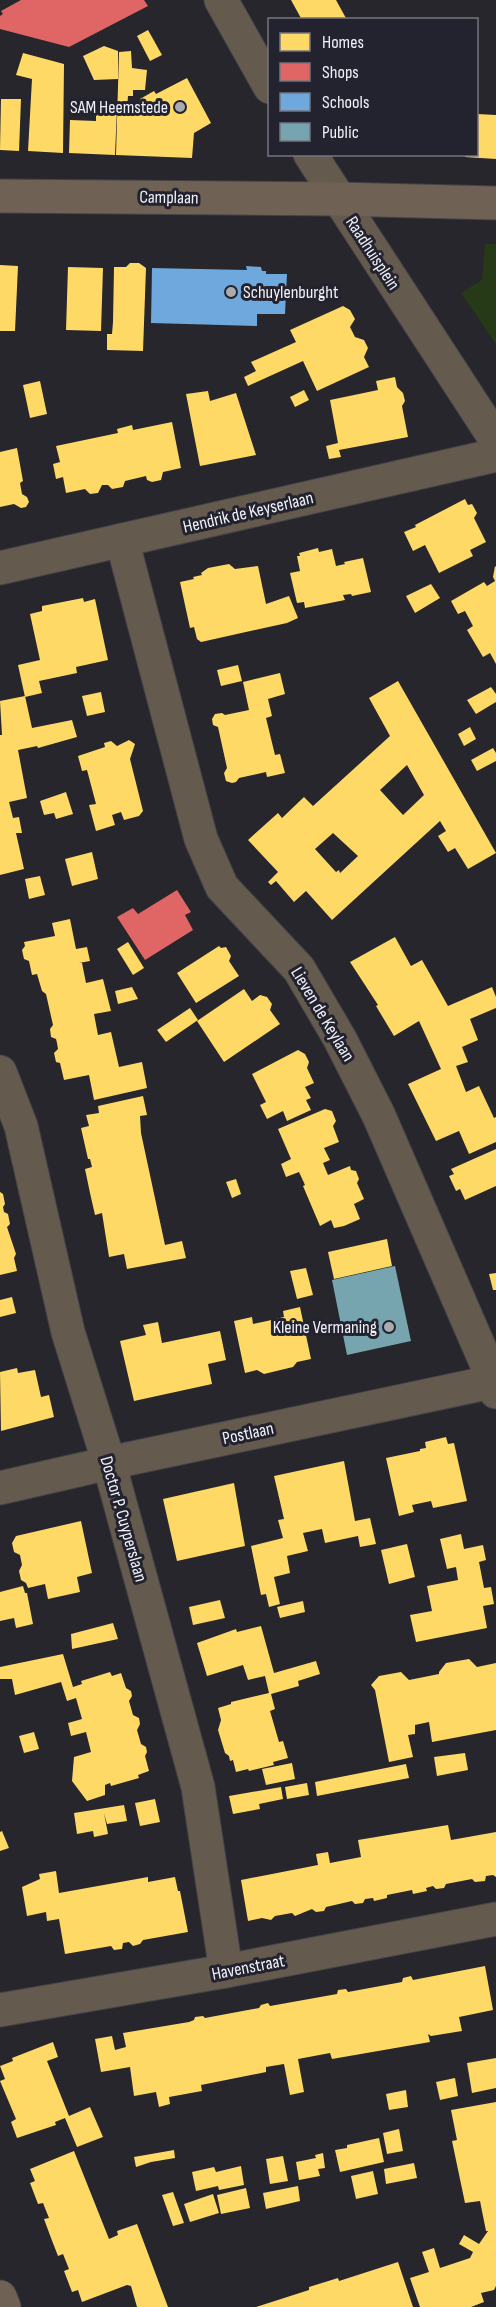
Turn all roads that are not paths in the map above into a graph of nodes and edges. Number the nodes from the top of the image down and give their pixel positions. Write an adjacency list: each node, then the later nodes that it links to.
1 (221, 0): 2 (street)
2 (268, 83)
3 (310, 156): 5 (street)
4 (0, 196): 5 (main road, Camplaan)
5 (337, 199): 6 (main road, Raadhuisplein); 7 (street, Raadhuisplein)
6 (496, 203)
7 (496, 440)
8 (496, 455): 9 (street, Hendrik de Keyserlaan)
9 (122, 540): 10 (street, Hendrik de Keyserlaan); 12 (street, Lieven de Keylaan)
10 (0, 568)
11 (0, 1072): 13 (street, Doctor P. Cuyperslaan)
12 (495, 1385): 13 (street, Postlaan)
13 (109, 1462): 14 (street, Postlaan); 16 (street, Doctor P. Cuyperslaan)
14 (0, 1488)
15 (496, 1919): 16 (street, Havenstraat)
16 (226, 1971): 17 (street, Havenstraat)
17 (0, 2010)
18 (0, 2297): 19 (main road)
19 (4, 2307)

